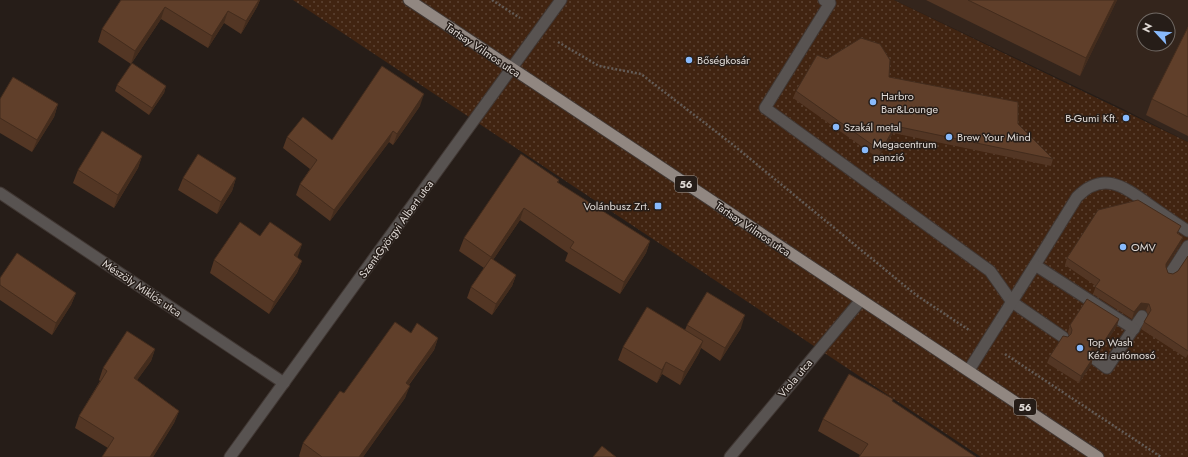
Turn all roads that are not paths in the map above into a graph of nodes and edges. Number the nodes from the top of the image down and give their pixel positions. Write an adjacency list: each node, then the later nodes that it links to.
1 (409, 0): 4 (main road, Tartsay Vilmos utca / 56)
2 (561, 0): 4 (street, Szent-Györgyi Albert utca)
3 (824, 0): 11 (street)
4 (511, 68): 10 (main road, Tartsay Vilmos utca / 56); 17 (street, Szent-Györgyi Albert utca)
5 (0, 192): 17 (street, Mészöly Miklós utca)
6 (1188, 231): 8 (street)
7 (1188, 246): 9 (street)
8 (1035, 265): 11 (street); 13 (street)
9 (1170, 274)
10 (861, 300): 16 (main road, Tartsay Vilmos utca / 56); 19 (street, Viola utca)
11 (1012, 302): 14 (street); 16 (street)
12 (1142, 316): 13 (street)
13 (1134, 329): 15 (street)
14 (1063, 337)
15 (1095, 359)
16 (969, 370): 20 (main road, Tartsay Vilmos utca / 56)
17 (284, 383): 18 (street, Szent-Györgyi Albert utca)
18 (230, 457)
19 (730, 457)
20 (1098, 457)

